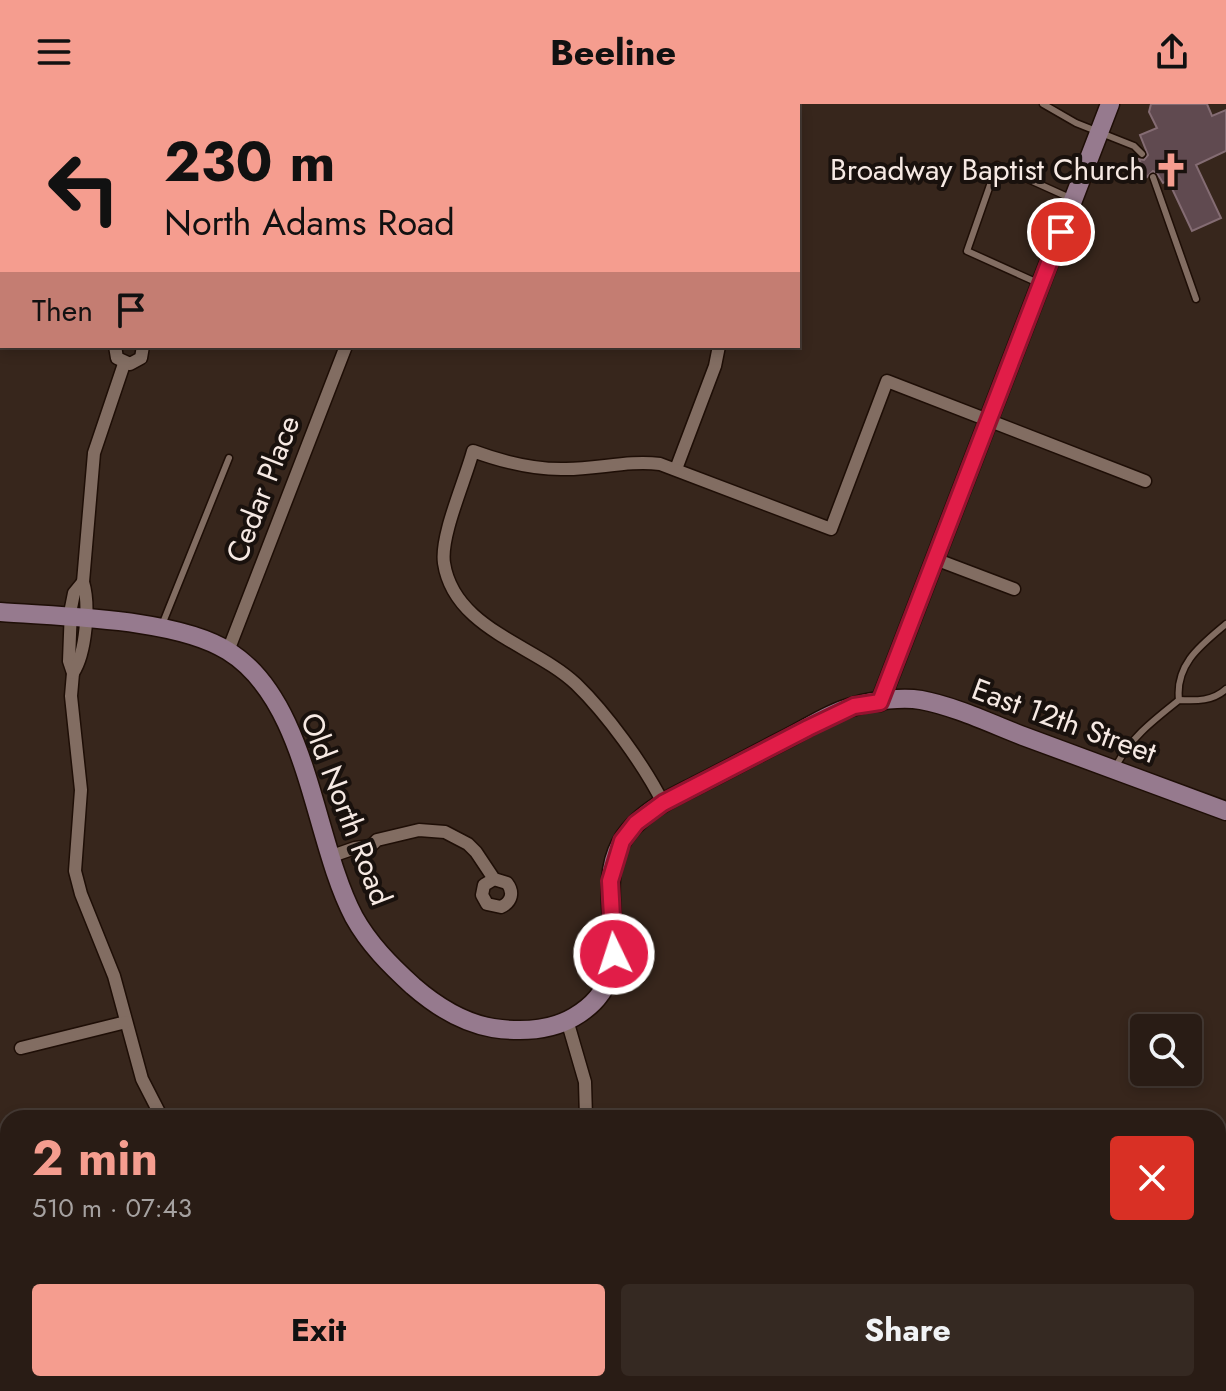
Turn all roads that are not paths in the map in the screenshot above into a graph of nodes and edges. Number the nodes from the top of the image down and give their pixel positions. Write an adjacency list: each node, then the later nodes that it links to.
1 (1043, 104): 3 (lane)
2 (1110, 104): 3 (street)
3 (1100, 132): 4 (lane); 6 (street)
4 (1142, 154)
5 (1153, 177): 8 (lane)
6 (1074, 199): 7 (street); 7 (lane)
7 (1041, 284): 14 (street)
8 (1196, 299)
9 (115, 348): 13 (street)
10 (143, 348): 13 (street)
11 (345, 348): 24 (street, Cedar Place)
12 (719, 348): 16 (street)
13 (124, 364): 21 (street)
14 (989, 420): 16 (street); 17 (street); 18 (street)
15 (229, 458): 23 (lane)
16 (676, 469): 29 (street)
17 (1145, 481)
18 (935, 559): 19 (street); 27 (street)
19 (1014, 589)
20 (0, 612): 21 (street, Old North Road)
21 (78, 618): 23 (street, Old North Road); 34 (street)
22 (1226, 624): 26 (lane)
23 (161, 629): 24 (street, Old North Road)
24 (228, 651): 31 (street, Old North Road)
25 (1226, 689): 26 (lane)
26 (1179, 700): 28 (lane)
27 (880, 702): 28 (street, East 12th Street); 29 (street, Old North Road)
28 (1115, 770): 30 (street, East 12th Street)
29 (663, 803): 33 (street, Old North Road)
30 (1226, 811)
31 (332, 856): 32 (street); 33 (street, Old North Road)
32 (494, 879)
33 (567, 1020): 37 (street)
34 (126, 1022): 35 (street); 36 (street)
35 (21, 1048)
36 (158, 1110)
37 (586, 1110)

